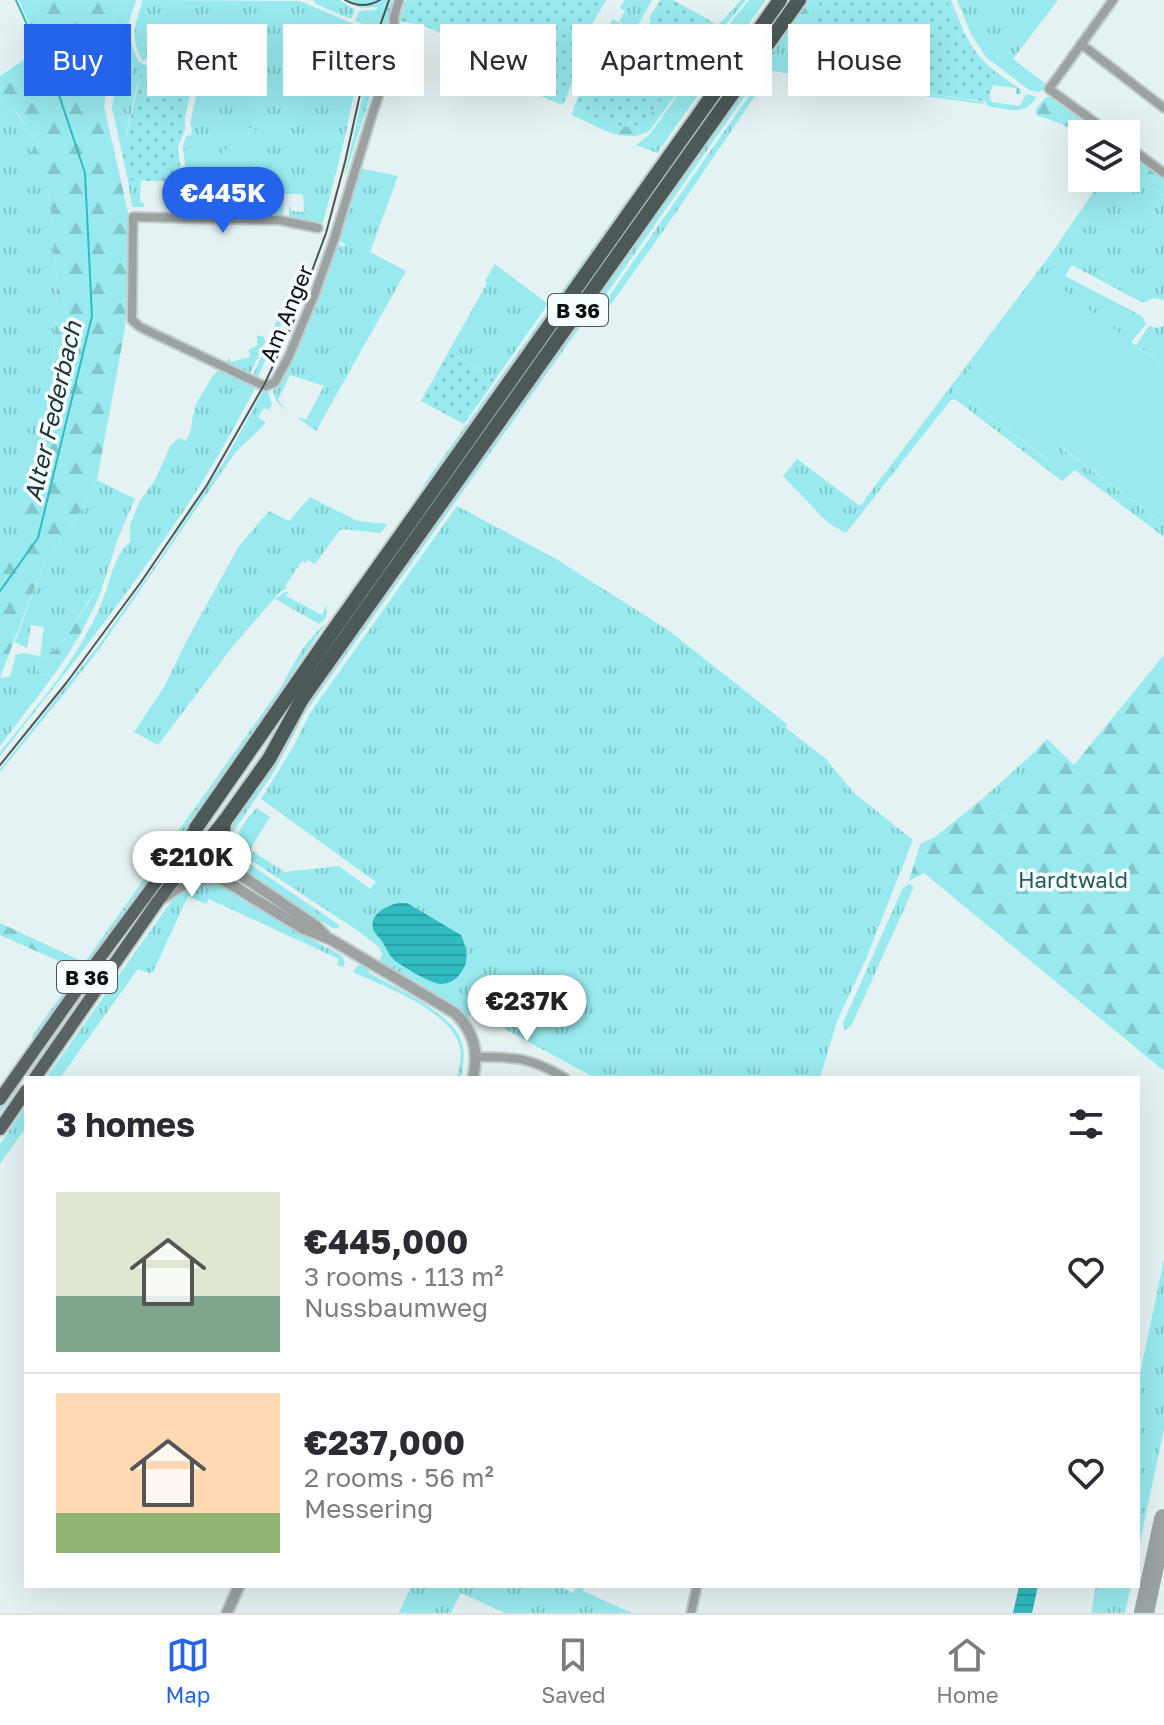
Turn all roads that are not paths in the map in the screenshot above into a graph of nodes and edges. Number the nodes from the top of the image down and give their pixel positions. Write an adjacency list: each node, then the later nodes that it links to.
1 (399, 0): 10 (street, Am Anger)
2 (780, 0): 12 (highway, B 36)
3 (799, 0): 11 (highway, B 36)
4 (1113, 0): 5 (street)
5 (1081, 44): 6 (street); 7 (street)
6 (1164, 108)
7 (1092, 120)
8 (1140, 155): 9 (street)
9 (1164, 173)
10 (318, 228)
11 (224, 822): 13 (highway, B 36); 15 (highway)
12 (196, 828): 13 (main road); 14 (main road, B 36)
13 (197, 850): 14 (main road); 15 (street); 16 (main road, B 36)
14 (175, 856): 22 (main road, B 36)
15 (225, 872): 16 (street); 17 (street)
16 (158, 901): 18 (main road, B 36)
17 (476, 1057): 19 (street); 20 (street)
18 (36, 1076)
19 (473, 1076)
20 (561, 1076)
21 (24, 1094): 23 (main road)
22 (0, 1099)
23 (0, 1129)
24 (238, 1588): 26 (street)
25 (697, 1588): 27 (street)
26 (227, 1613)
27 (691, 1613)

